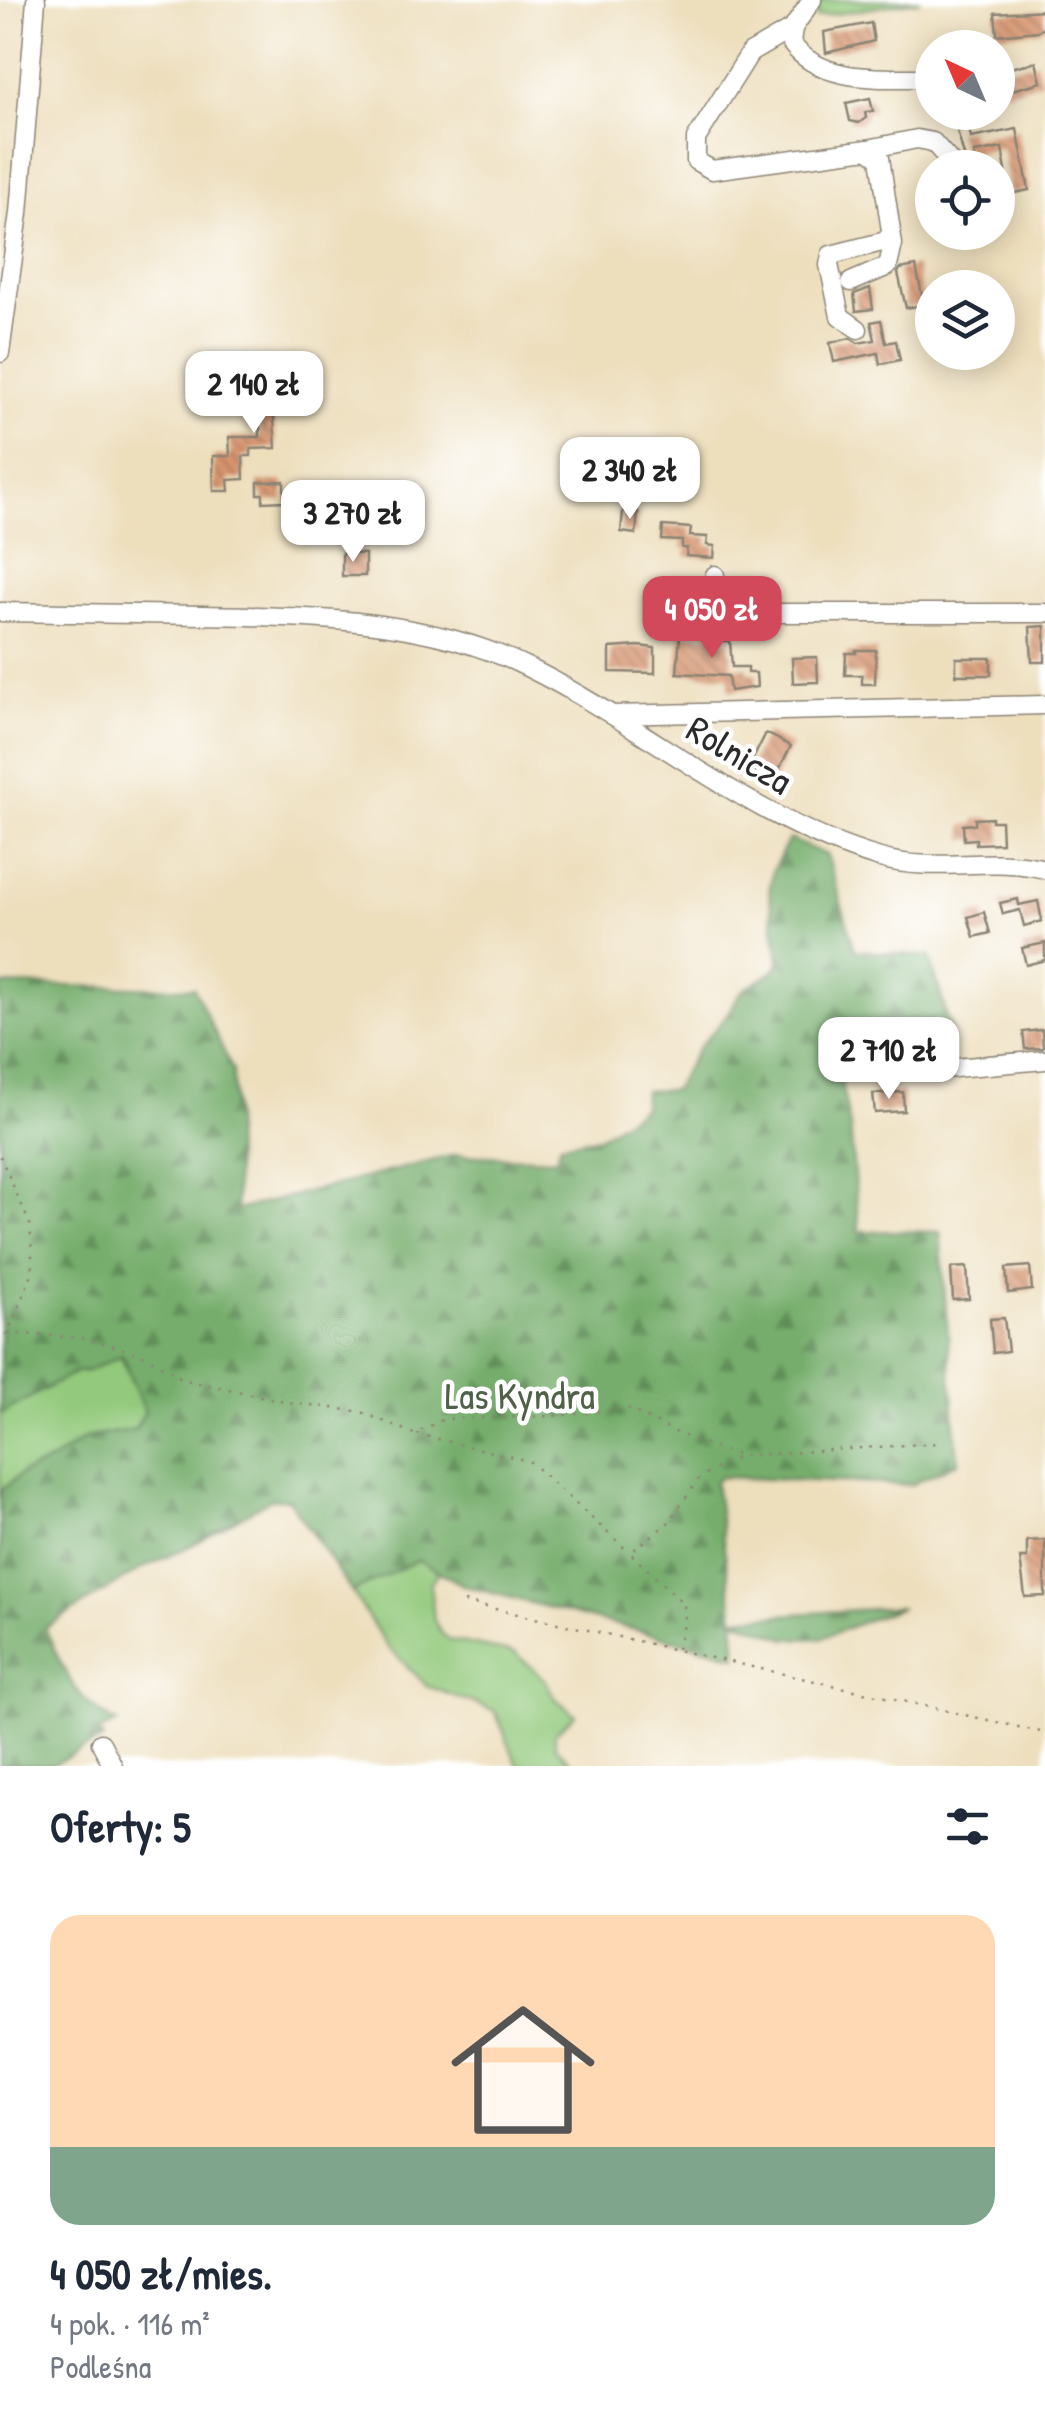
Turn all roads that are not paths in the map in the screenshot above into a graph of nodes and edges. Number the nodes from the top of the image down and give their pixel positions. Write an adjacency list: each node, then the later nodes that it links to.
1 (36, 0): 10 (street)
2 (812, 0): 3 (street)
3 (793, 28): 4 (street); 5 (street)
4 (915, 78)
5 (868, 148): 6 (street); 7 (street)
6 (940, 150)
7 (891, 233): 8 (street); 9 (street)
8 (851, 282)
9 (858, 329)
10 (0, 353)
11 (715, 575): 13 (street)
12 (0, 612): 15 (street, Rolnicza)
13 (1045, 613)
14 (1045, 705): 15 (street)
15 (612, 715): 16 (street, Rolnicza)
16 (1045, 869)
17 (1045, 1060): 18 (street)
18 (944, 1069)
19 (101, 1742): 20 (street)
20 (113, 1766)

